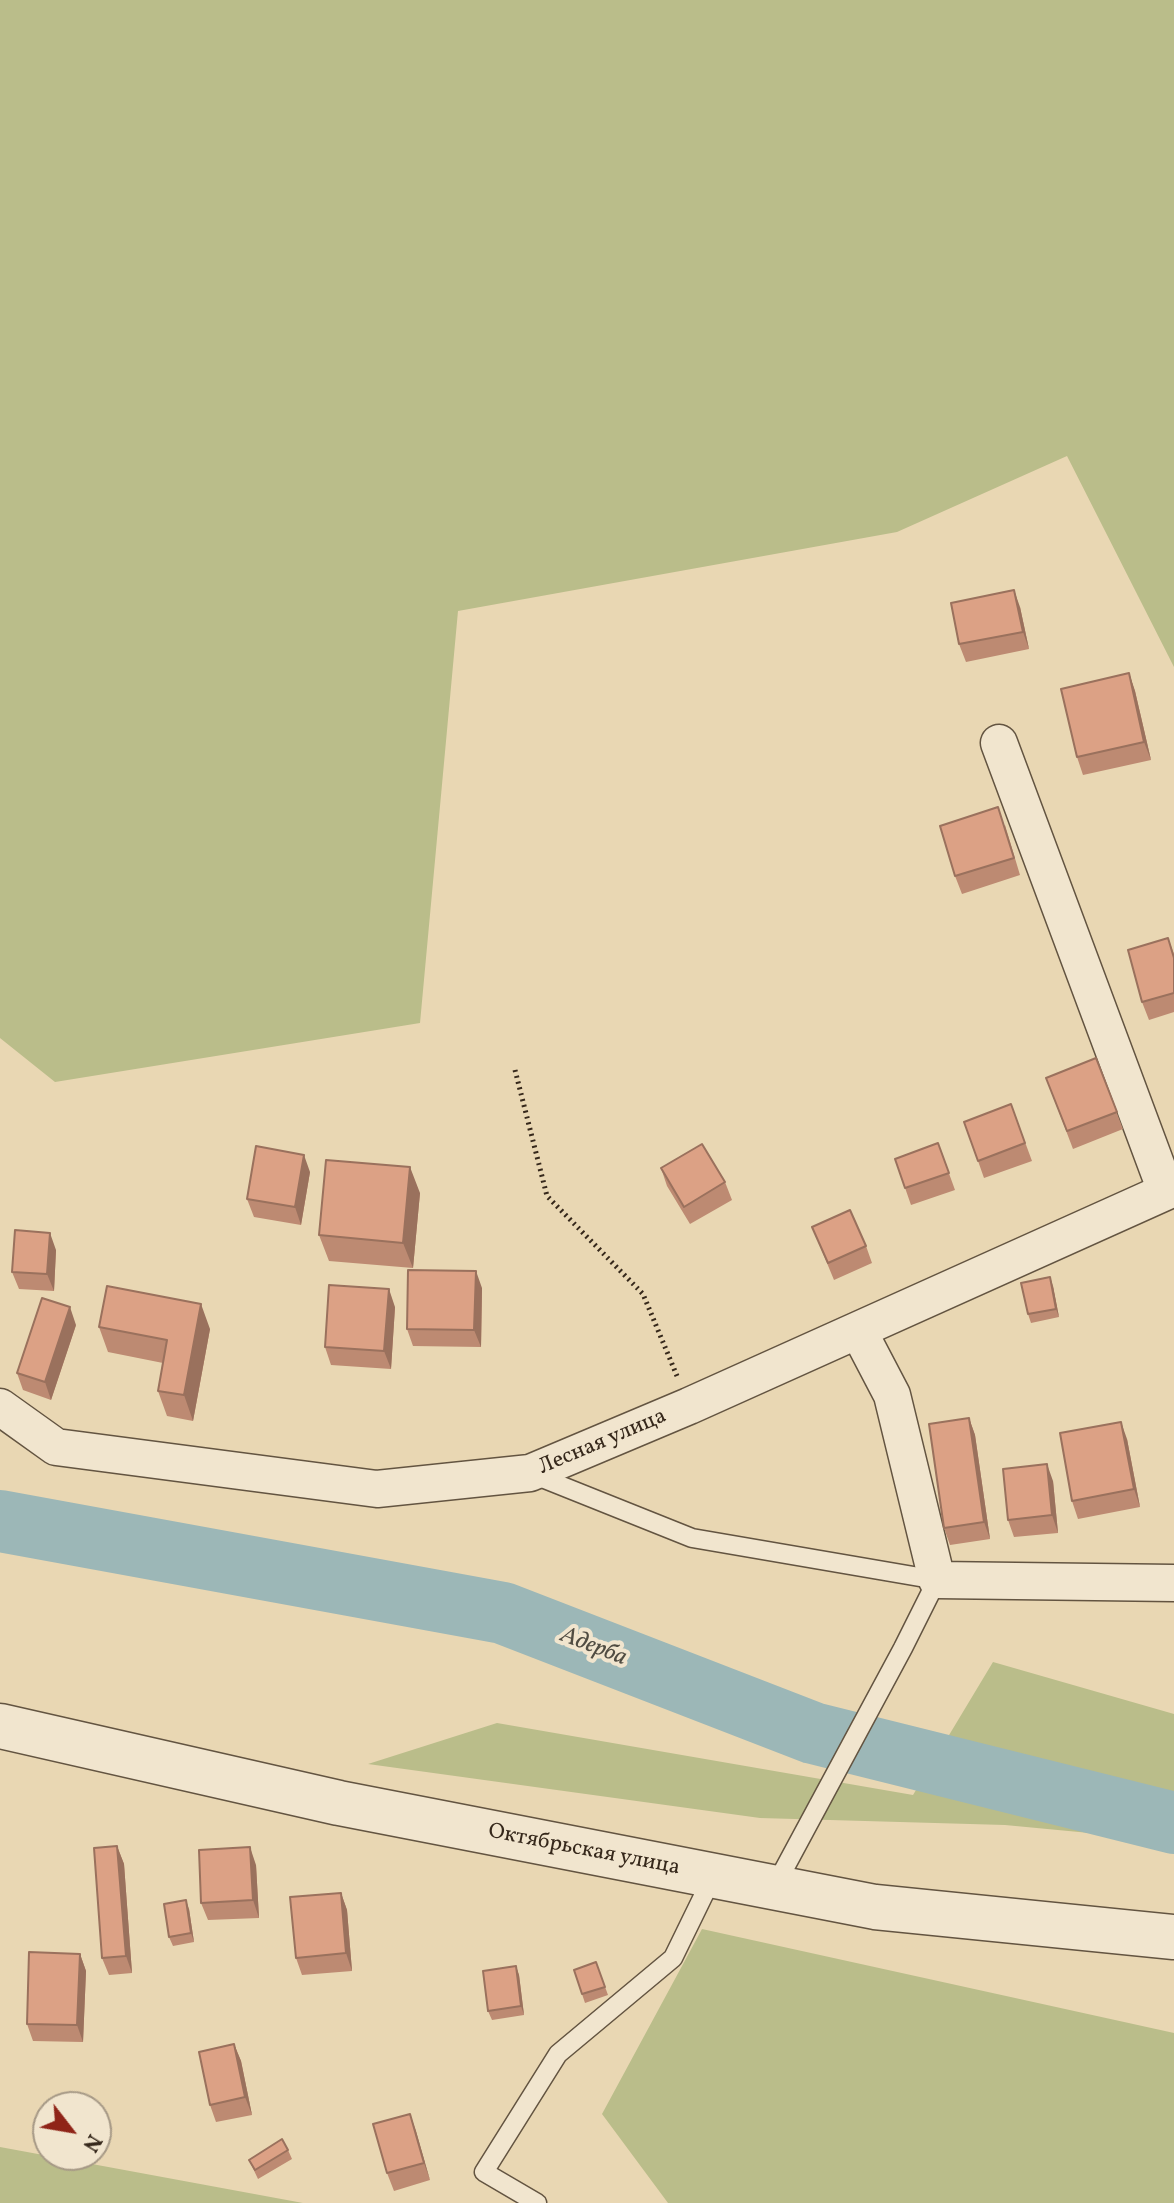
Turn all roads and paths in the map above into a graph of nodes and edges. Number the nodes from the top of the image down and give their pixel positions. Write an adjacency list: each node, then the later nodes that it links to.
1 (999, 743): 3 (street)
2 (515, 1070): 5 (path)
3 (1170, 1190): 4 (street, Лесная улица)
4 (858, 1330): 5 (street, Лесная улица); 8 (street)
5 (689, 1406): 7 (street, Лесная улица)
6 (0, 1407): 7 (street, Лесная улица)
7 (530, 1473): 8 (lane)
8 (937, 1580): 9 (street); 12 (lane)
9 (1174, 1583)
10 (0, 1726): 11 (street, Октябрьская улица)
11 (713, 1876): 12 (street, Октябрьская улица); 14 (lane)
12 (775, 1888): 13 (street, Октябрьская улица)
13 (1174, 1937)
14 (537, 2203)

